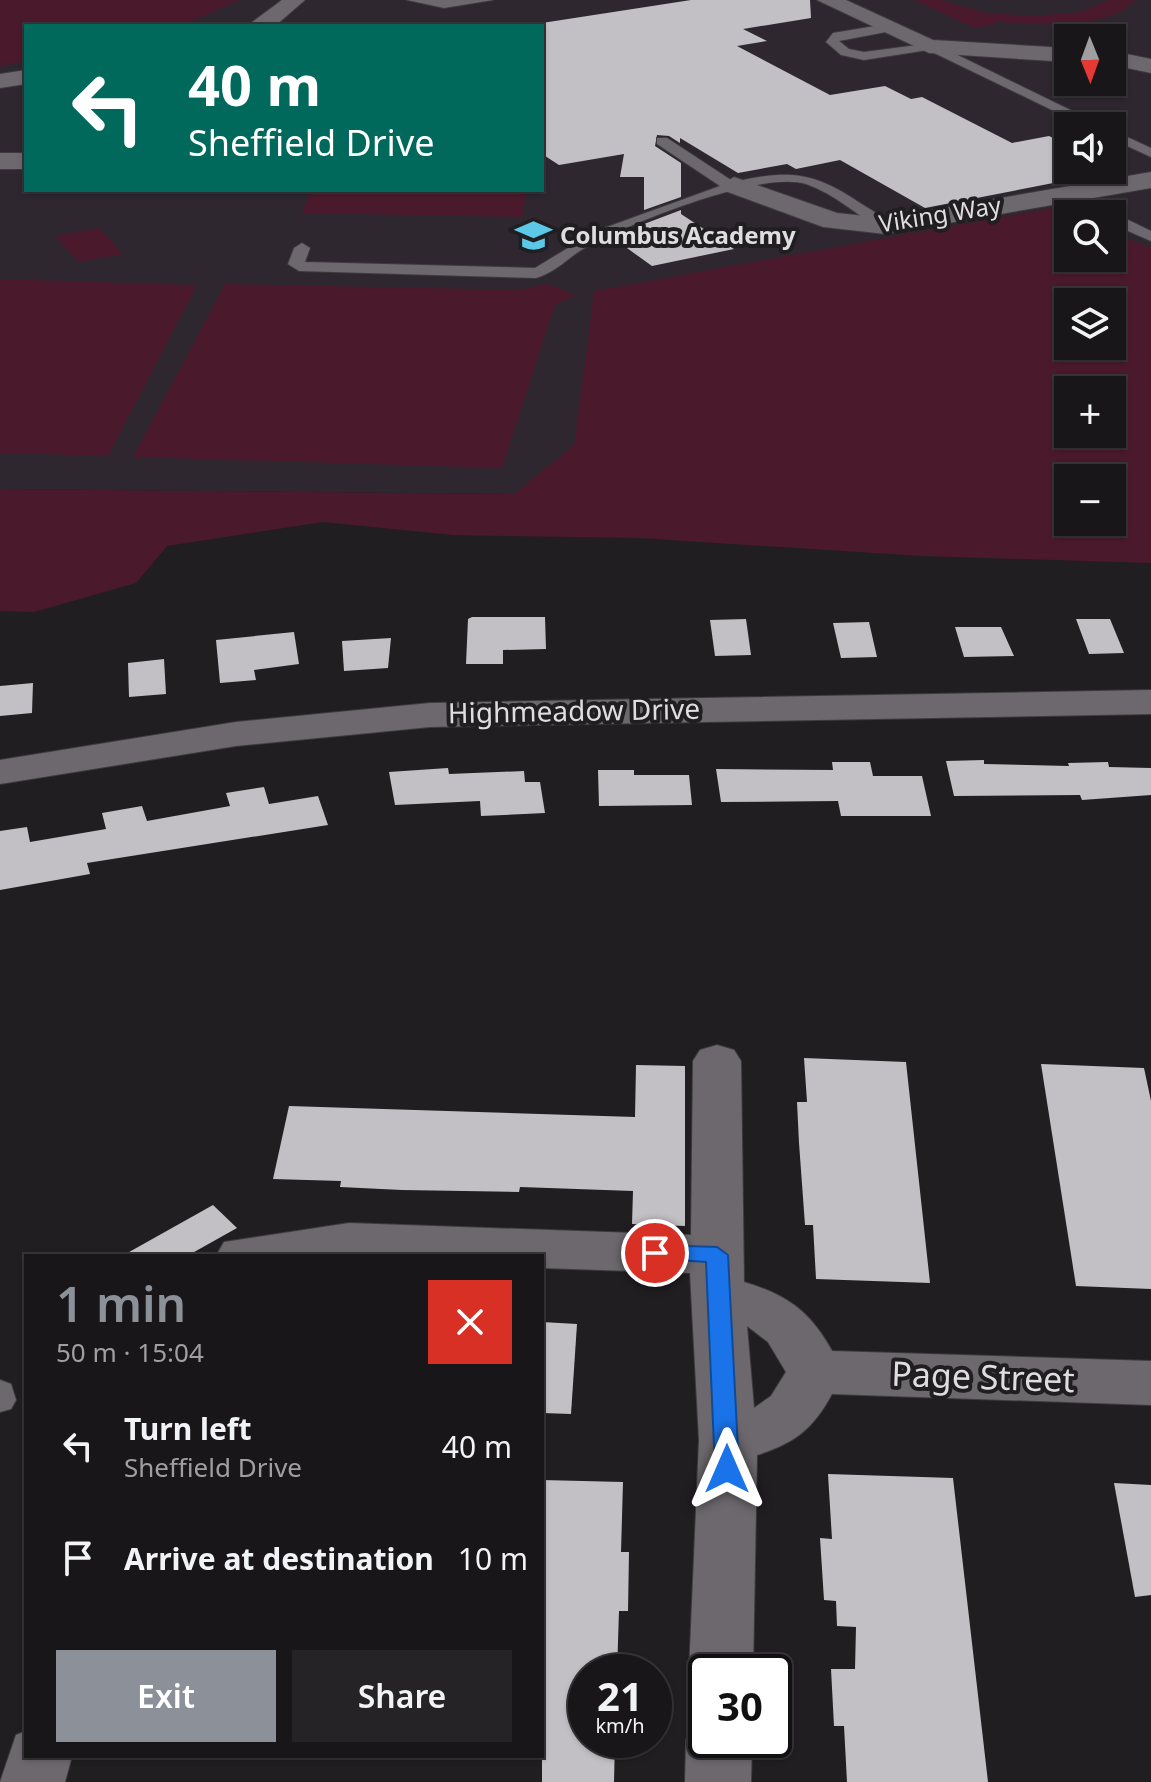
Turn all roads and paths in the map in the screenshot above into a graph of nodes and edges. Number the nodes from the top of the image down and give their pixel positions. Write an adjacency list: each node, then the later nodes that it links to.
1 (294, 0): 5 (street)
2 (413, 0): 3 (lane)
3 (487, 0)
4 (828, 0): 6 (street)
5 (262, 24)
6 (887, 28): 7 (street); 7 (lane)
7 (929, 46): 8 (street); 13 (lane)
8 (1054, 54)
9 (1126, 61): 10 (street)
10 (1151, 66)
11 (24, 77): 12 (street)
12 (0, 81)
13 (1067, 112)
14 (662, 141): 20 (lane)
15 (1126, 141): 16 (lane)
16 (1151, 153)
17 (0, 161): 18 (street)
18 (24, 161)
19 (1151, 180): 21 (street, Viking Way)
20 (732, 185): 21 (street, Viking Way); 25 (lane)
21 (1064, 194): 22 (lane)
22 (1076, 200)
23 (1126, 225): 24 (lane)
24 (1151, 237)
25 (302, 248)
26 (1151, 702): 27 (street, Highmeadow Drive)
27 (0, 772)
28 (717, 1061): 32 (street)
29 (258, 1254): 30 (street)
30 (483, 1254)
31 (544, 1259): 32 (street)
32 (717, 1275): 33 (street); 37 (street)
33 (814, 1372): 34 (street, Page Street); 37 (street)
34 (1151, 1383)
35 (0, 1392): 36 (lane)
36 (0, 1400)
37 (728, 1440): 38 (street)
38 (722, 1654)
39 (38, 1758): 41 (street)
40 (719, 1758): 42 (street)
41 (32, 1782)
42 (718, 1782)

